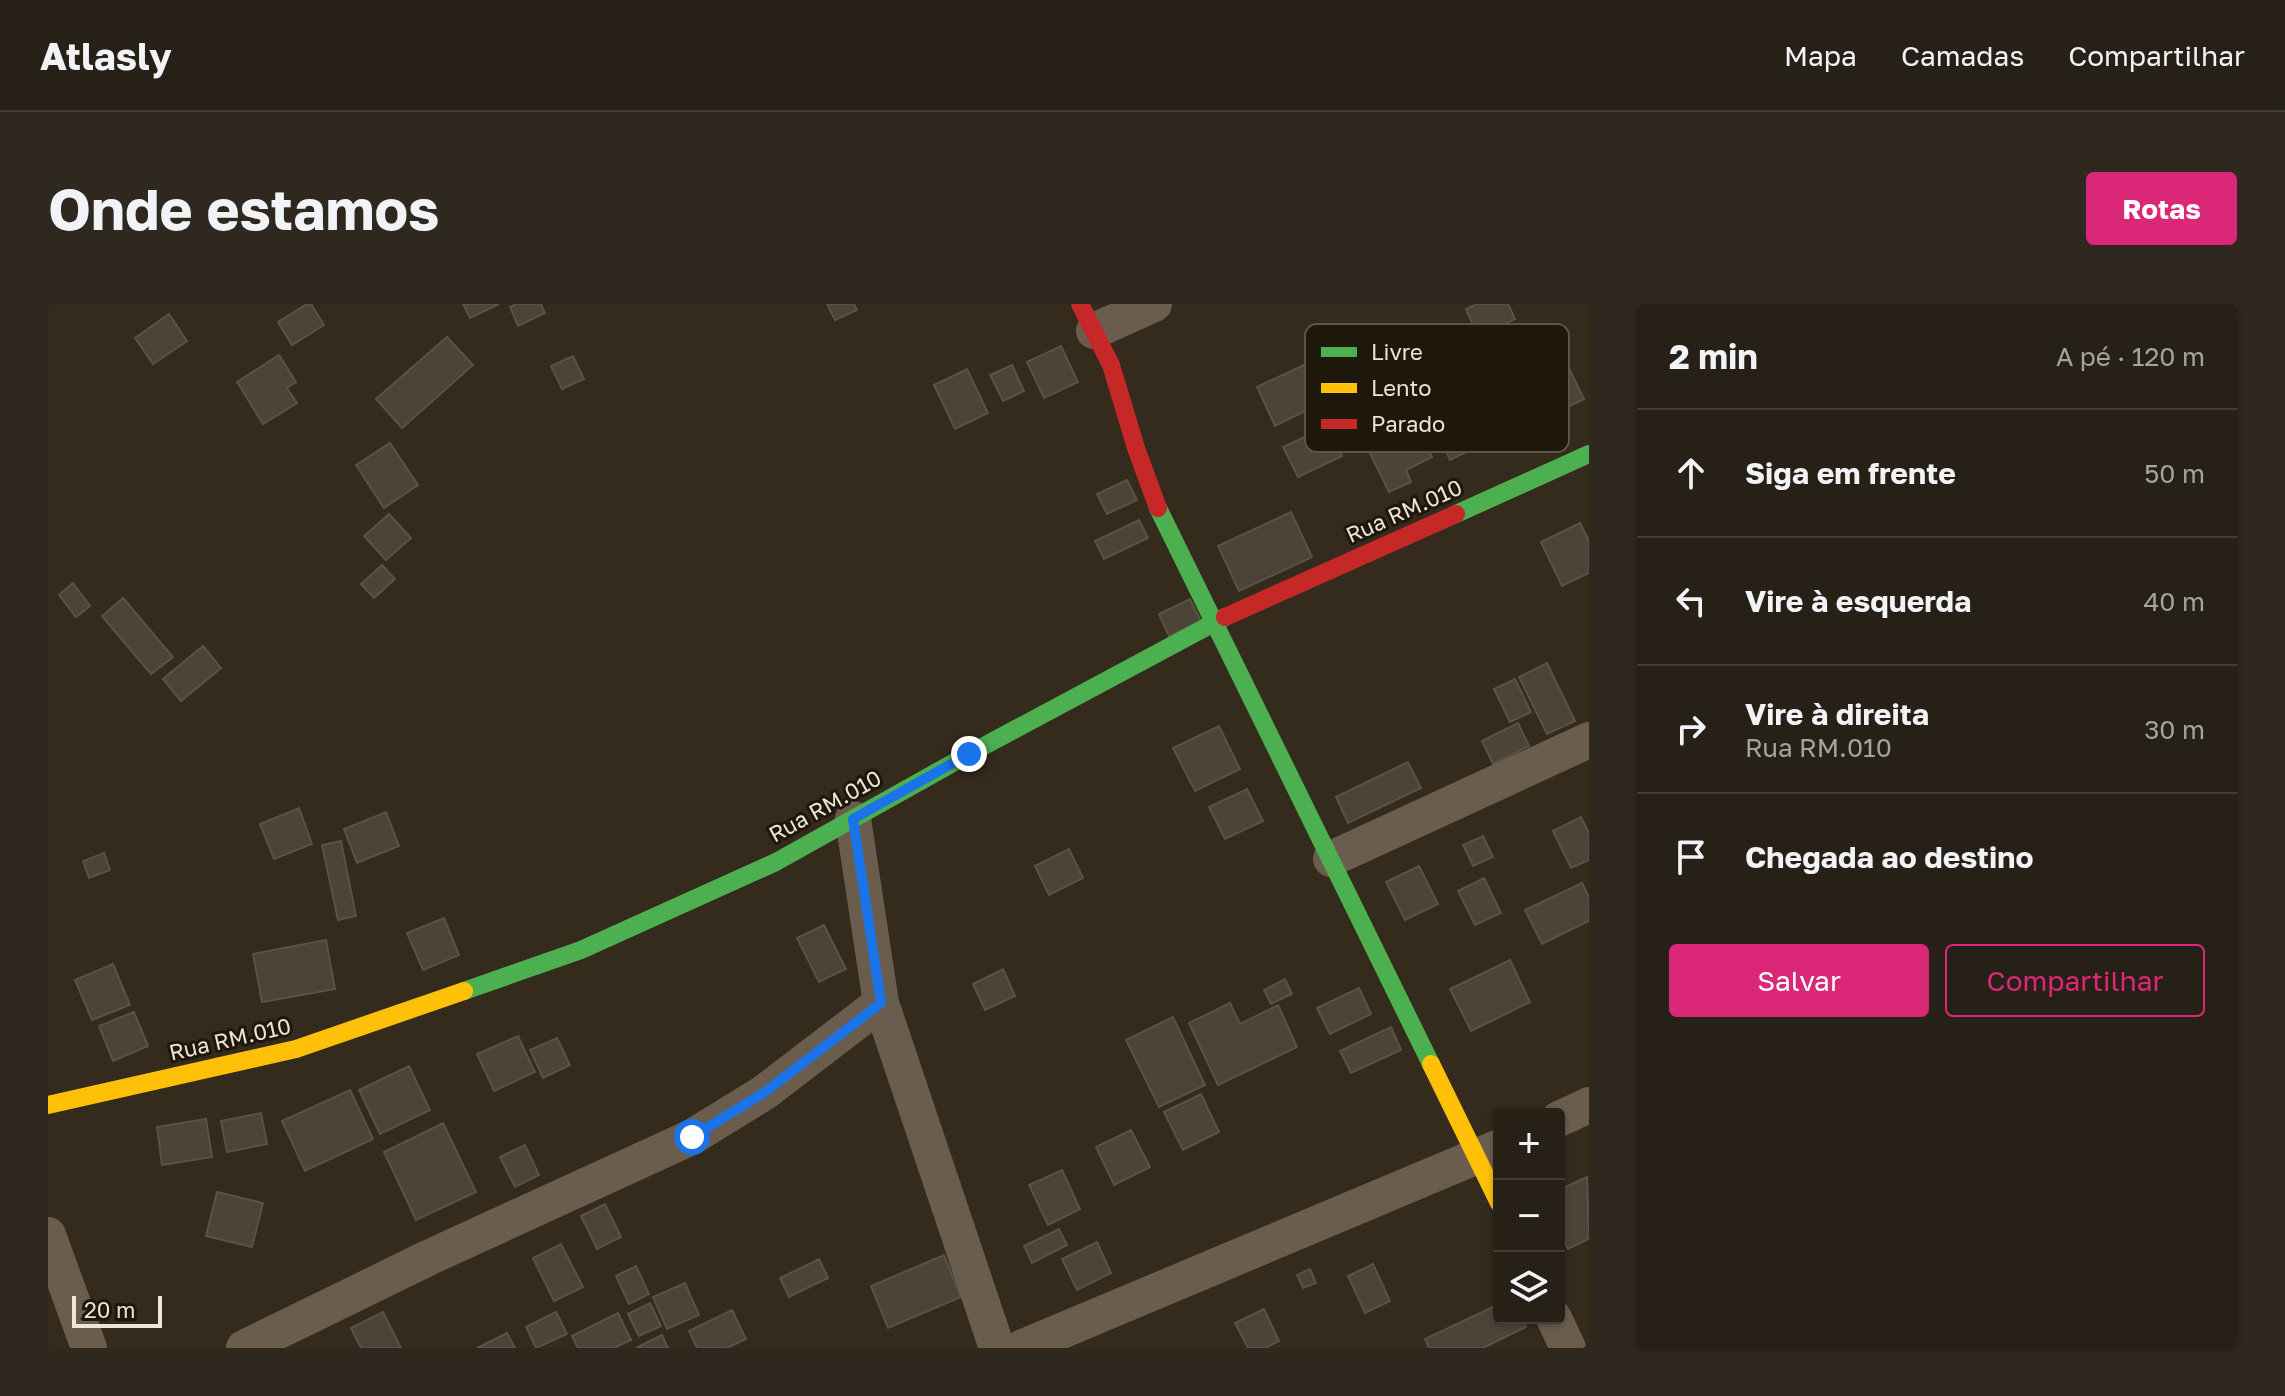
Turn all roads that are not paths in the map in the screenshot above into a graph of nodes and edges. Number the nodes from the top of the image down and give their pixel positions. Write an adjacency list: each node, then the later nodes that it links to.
1 (1154, 304): 2 (street)
2 (1087, 317): 4 (street)
3 (1589, 454): 4 (street, Rua RM.010)
4 (1215, 621): 6 (street, Rua RM.010); 7 (street)
5 (1589, 740): 7 (street)
6 (853, 819): 8 (street); 9 (street, Rua RM.010)
7 (1331, 859): 12 (street)
8 (881, 1003): 17 (street); 18 (street)
9 (48, 1105)
10 (1589, 1105): 11 (street)
11 (1565, 1116)
12 (1488, 1152): 13 (street); 19 (street)
13 (1494, 1180)
14 (48, 1235): 16 (street)
15 (1557, 1324): 20 (street)
16 (89, 1348)
17 (244, 1348)
18 (997, 1348)
19 (1021, 1348)
20 (1568, 1348)

